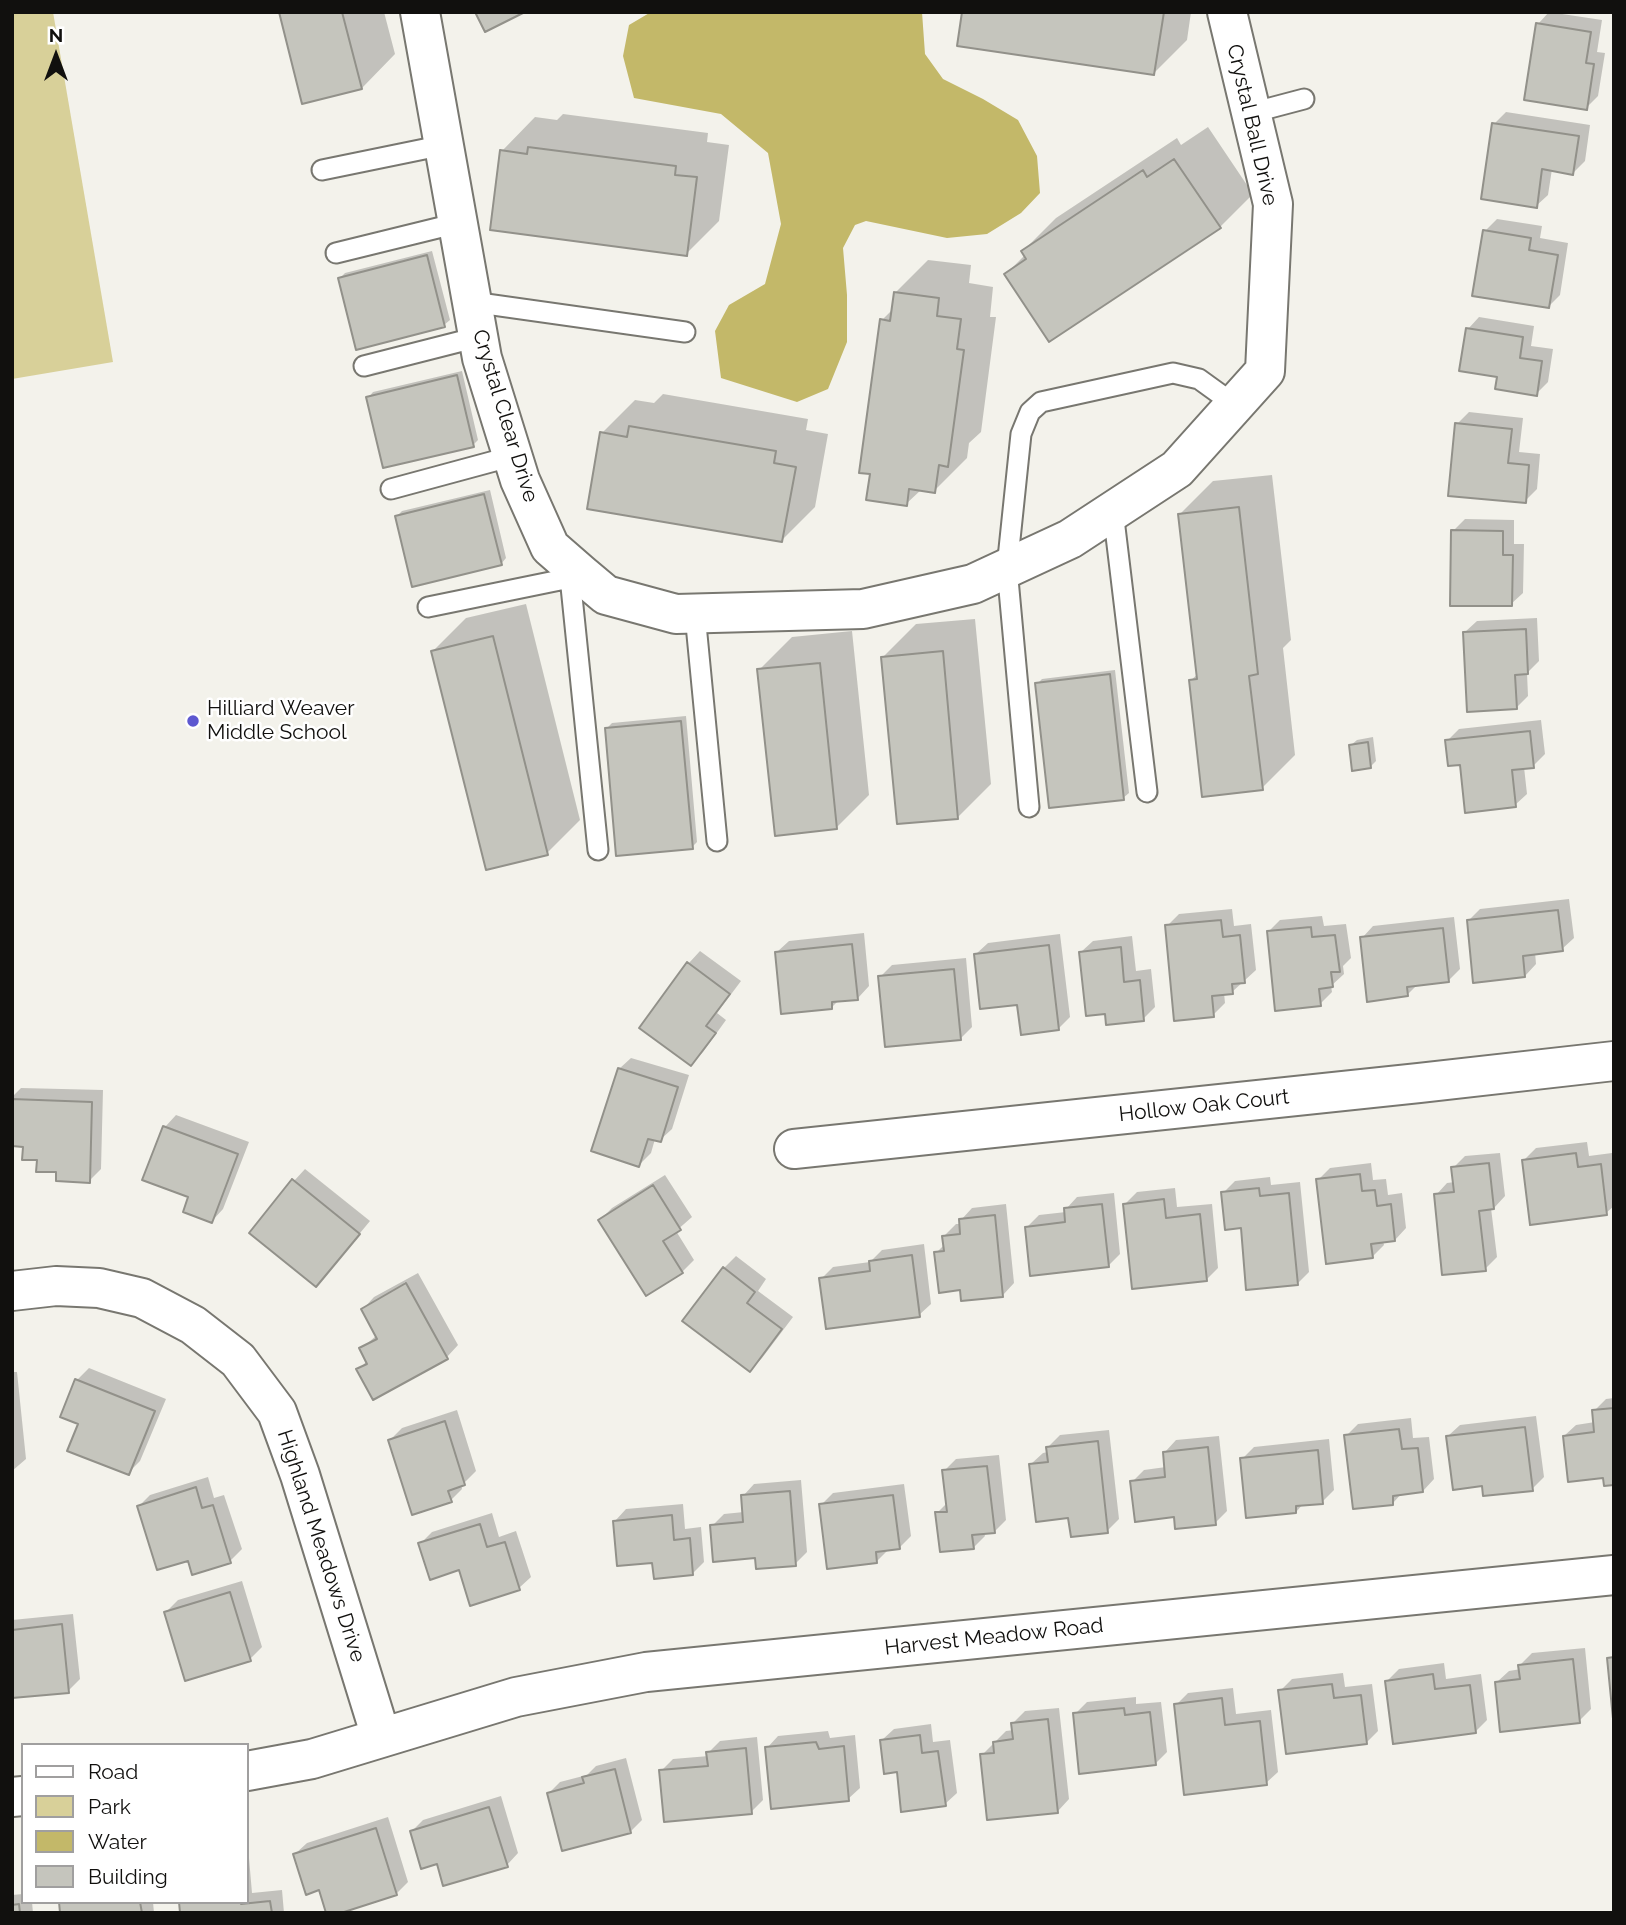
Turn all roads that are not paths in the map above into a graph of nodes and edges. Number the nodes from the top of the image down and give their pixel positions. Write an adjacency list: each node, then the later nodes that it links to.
1 (420, 12): 5 (street, Crystal Clear Drive)
2 (1227, 12): 4 (street, Crystal Ball Drive)
3 (1304, 99): 4 (lane)
4 (1251, 113): 12 (street, Crystal Ball Drive)
5 (444, 145): 6 (lane); 7 (street, Crystal Clear Drive)
6 (322, 170)
7 (457, 223): 8 (lane); 9 (street, Crystal Clear Drive)
8 (335, 253)
9 (475, 319): 10 (lane); 11 (lane); 13 (street, Crystal Clear Drive)
10 (685, 332)
11 (364, 366)
12 (1235, 405): 15 (street, Crystal Ball Drive); 16 (lane)
13 (513, 456): 14 (lane); 17 (street, Crystal Clear Drive)
14 (391, 489)
15 (1113, 511): 16 (street, Crystal Ball Drive); 20 (lane)
16 (1007, 568): 19 (street, Crystal Clear Drive); 21 (lane)
17 (569, 570): 18 (lane); 19 (street, Crystal Clear Drive); 23 (lane)
18 (428, 607)
19 (695, 614): 22 (lane)
20 (1147, 792)
21 (1029, 807)
22 (717, 841)
23 (598, 850)
24 (1614, 1061): 25 (street, Hollow Oak Court)
25 (794, 1149)
26 (12, 1291): 28 (street, Highland Meadows Drive)
27 (1614, 1575): 28 (street, Harvest Meadow Road)
28 (381, 1737): 29 (street, Harvest Meadow Road)
29 (248, 1771)

